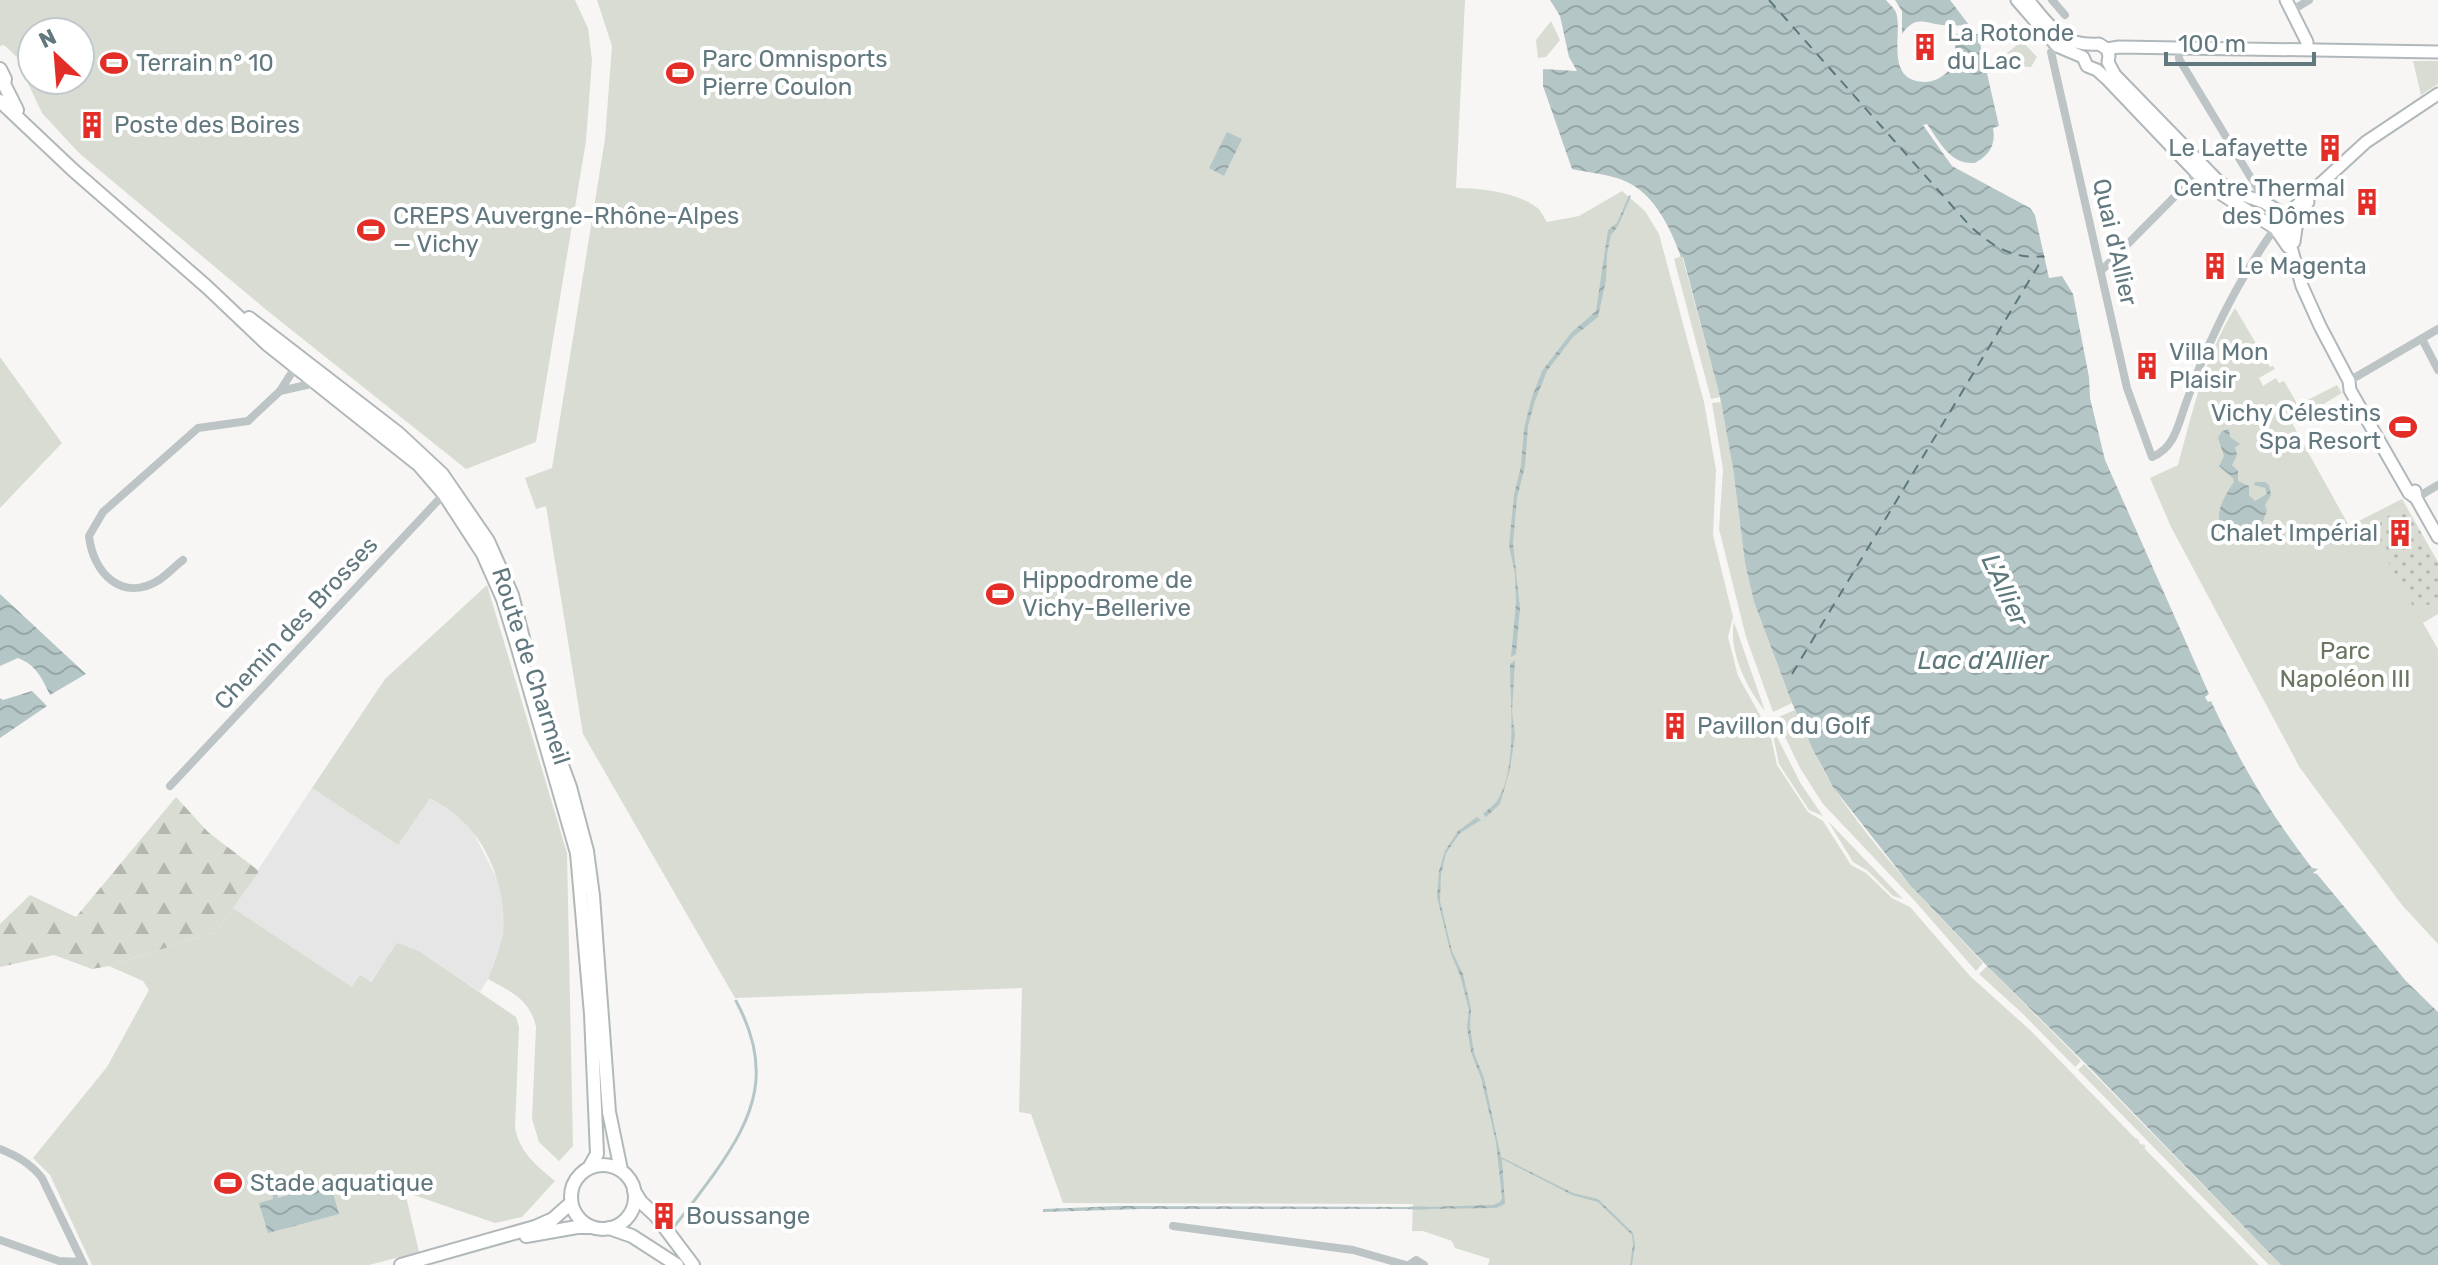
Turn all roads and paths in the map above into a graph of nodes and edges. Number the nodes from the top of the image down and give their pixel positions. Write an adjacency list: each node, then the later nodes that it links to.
1 (2017, 0): 7 (main road)
2 (2028, 0): 7 (main road)
3 (2052, 0): 6 (street)
4 (2309, 0): 5 (street)
5 (2288, 5): 11 (main road)
6 (2065, 15)
7 (2058, 46): 8 (main road); 13 (main road); 29 (street, Quai d'Allier)
8 (2089, 46): 10 (main road); 13 (main road)
9 (2179, 48): 10 (main road); 11 (main road); 23 (street)
10 (2107, 49): 14 (main road)
11 (2307, 50): 12 (main road)
12 (2438, 52)
13 (2083, 57): 16 (main road)
14 (2108, 62): 16 (main road); 21 (main road)
15 (0, 69): 17 (main road, Route de Charmeil)
16 (2097, 70): 21 (main road)
17 (2, 88): 20 (main road, Route de Charmeil)
18 (2438, 94): 22 (main road)
19 (0, 101): 20 (main road, Route de Charmeil)
20 (27, 126): 32 (main road, Route de Charmeil)
21 (2200, 171): 23 (main road); 25 (main road); 29 (street)
22 (2318, 187): 24 (main road); 25 (main road)
23 (2263, 202): 25 (main road)
24 (2299, 215): 25 (main road); 28 (main road)
25 (2281, 223): 26 (main road); 27 (street); 28 (main road)
26 (2286, 244): 27 (street); 28 (main road)
27 (2262, 248): 29 (street, Quai d'Allier)
28 (2293, 254): 35 (main road)
29 (2101, 271)
30 (2438, 329): 31 (street)
31 (2422, 339): 33 (street); 35 (street)
32 (301, 364): 34 (main road, Route de Charmeil); 36 (street); 38 (main road, Route de Charmeil)
33 (2438, 370)
34 (314, 381): 36 (street); 38 (main road, Route de Charmeil)
35 (2349, 381): 39 (main road)
36 (280, 391): 41 (street)
37 (2438, 485): 39 (street)
38 (448, 491): 42 (street, Chemin des Brosses); 44 (main road, Route de Charmeil); 45 (main road, Route de Charmeil)
39 (2416, 498): 40 (main road)
40 (2438, 537)
41 (183, 560)
42 (170, 786)
43 (0, 1149): 52 (street)
44 (589, 1168): 45 (main road); 47 (main road)
45 (621, 1170): 46 (main road)
46 (634, 1191): 50 (main road); 56 (main road)
47 (571, 1203): 49 (main road); 53 (main road)
48 (1173, 1226): 57 (street)
49 (593, 1227): 50 (main road); 54 (main road)
50 (609, 1228): 55 (main road)
51 (0, 1240): 52 (street)
52 (83, 1263)
53 (401, 1265)
54 (427, 1265)
55 (677, 1265)
56 (693, 1265)
57 (1408, 1265): 58 (street)
58 (1424, 1265)

